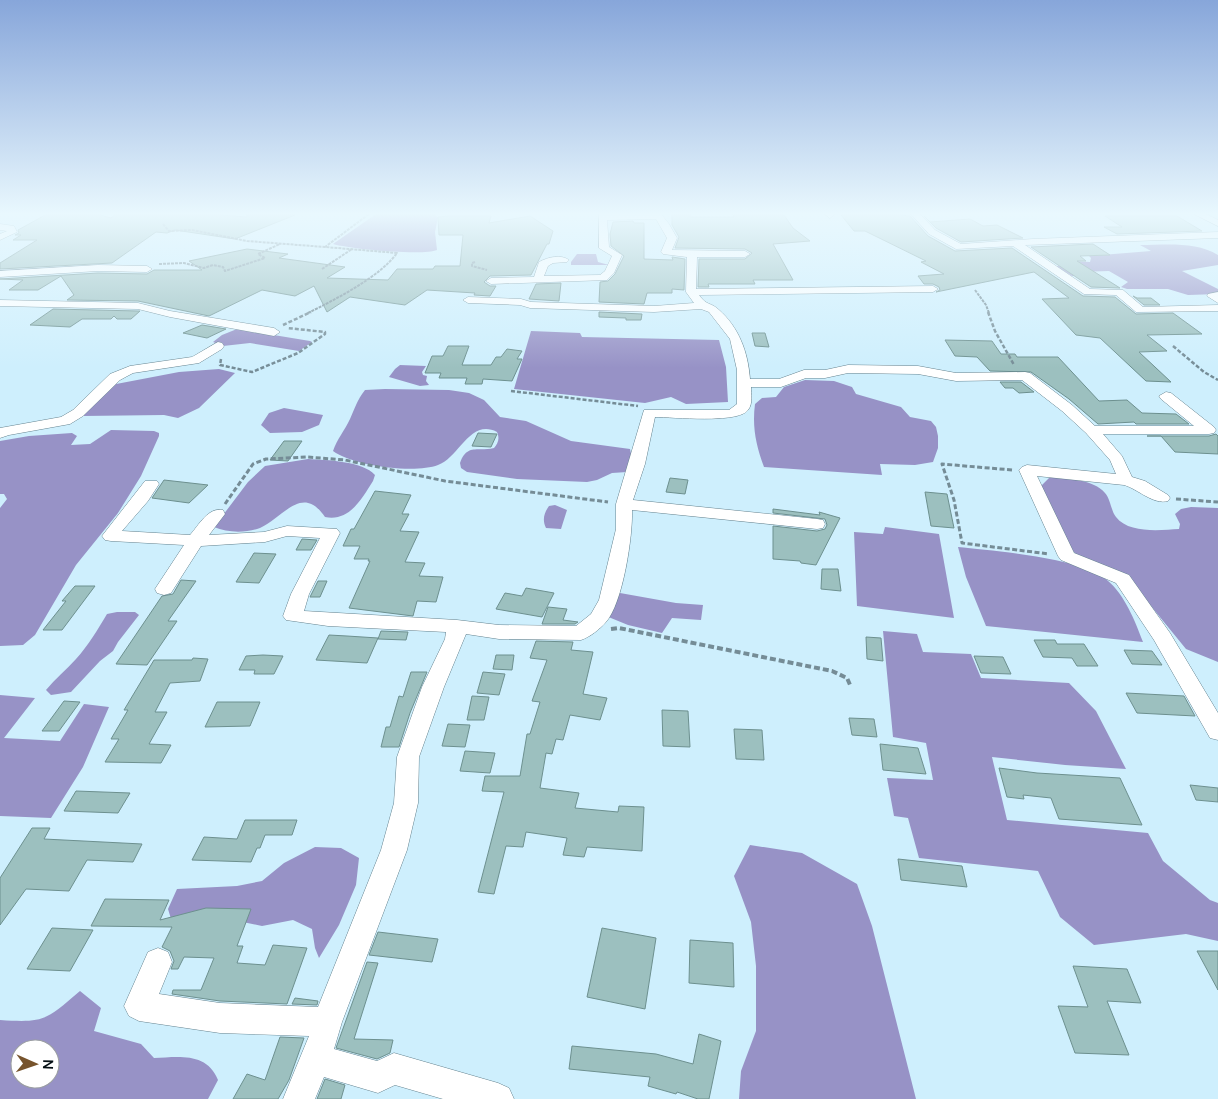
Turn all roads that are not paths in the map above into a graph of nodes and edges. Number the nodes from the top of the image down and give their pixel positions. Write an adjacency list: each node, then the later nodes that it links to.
1 (543, 265): 7 (street)
2 (612, 265): 7 (street)
3 (692, 265): 10 (street)
4 (1048, 265): 16 (street)
5 (147, 269): 6 (street)
6 (0, 274)
7 (538, 280): 8 (street)
8 (491, 281)
9 (933, 289): 10 (street)
10 (691, 292): 15 (street)
11 (1218, 295): 13 (street)
12 (468, 300): 15 (street)
13 (1218, 300)
14 (0, 302): 17 (street)
15 (702, 306): 19 (street)
16 (1218, 308)
17 (274, 332)
18 (218, 346): 22 (street)
19 (744, 383): 21 (street); 26 (street)
20 (1166, 396): 21 (street)
21 (1091, 430): 23 (street)
22 (0, 434)
23 (1126, 480): 25 (street); 32 (street)
24 (151, 484): 29 (street)
25 (1162, 498)
26 (624, 504): 28 (street); 31 (street)
27 (217, 514): 29 (street)
28 (818, 524)
29 (195, 542): 30 (street); 31 (street)
30 (164, 589)
31 (457, 626): 34 (street)
32 (1218, 732)
33 (158, 962): 34 (street)
34 (327, 1022): 35 (street)
35 (315, 1060): 36 (street); 37 (street)
36 (299, 1099)
37 (498, 1099)

